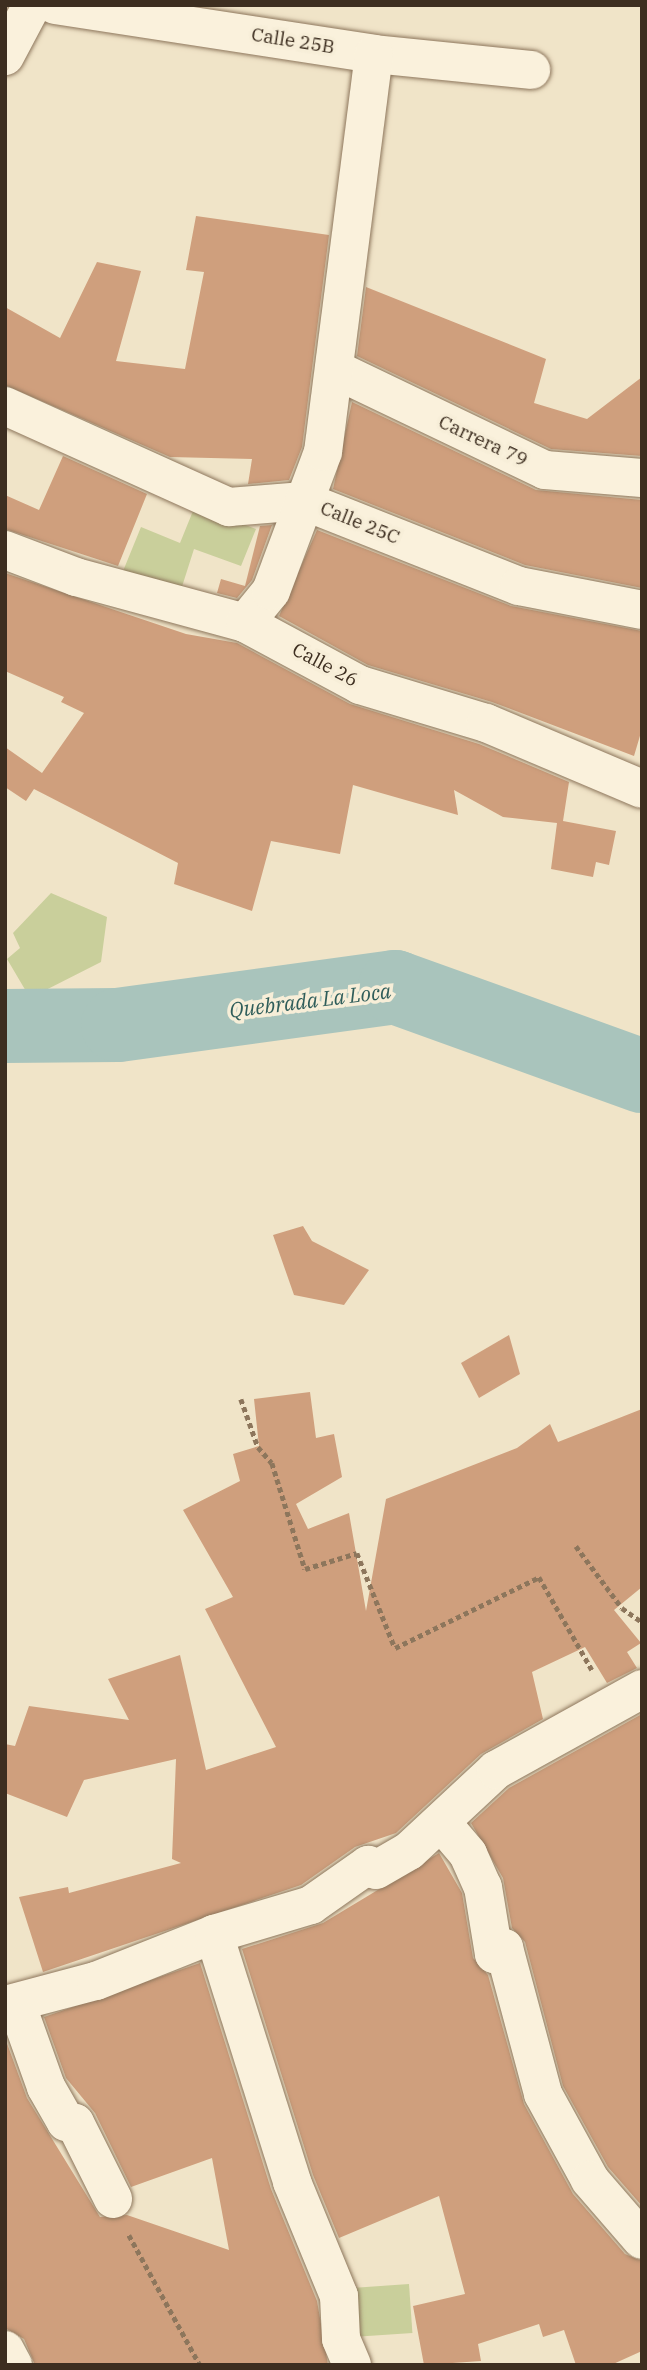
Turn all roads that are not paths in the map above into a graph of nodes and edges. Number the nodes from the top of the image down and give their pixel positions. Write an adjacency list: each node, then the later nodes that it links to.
1 (32, 5): 4 (street)
2 (55, 5): 3 (street, Calle 25B)
3 (374, 54): 5 (street, Calle 25B); 6 (street)
4 (5, 56)
5 (531, 70)
6 (334, 369): 8 (street, Carrera 79); 9 (street)
7 (5, 406): 9 (street, Calle 25C)
8 (642, 478)
9 (304, 501): 11 (street, Calle 25C); 12 (street)
10 (5, 550): 12 (street, Calle 26)
11 (642, 610)
12 (245, 623): 13 (street, Calle 26)
13 (642, 789)
14 (627, 1699): 15 (street)
15 (441, 1822): 16 (street); 19 (street)
16 (214, 1934): 17 (street); 22 (street)
17 (11, 2004): 18 (street)
18 (113, 2199)
19 (642, 2240)
20 (5, 2350): 21 (street)
21 (13, 2365)
22 (352, 2365)

